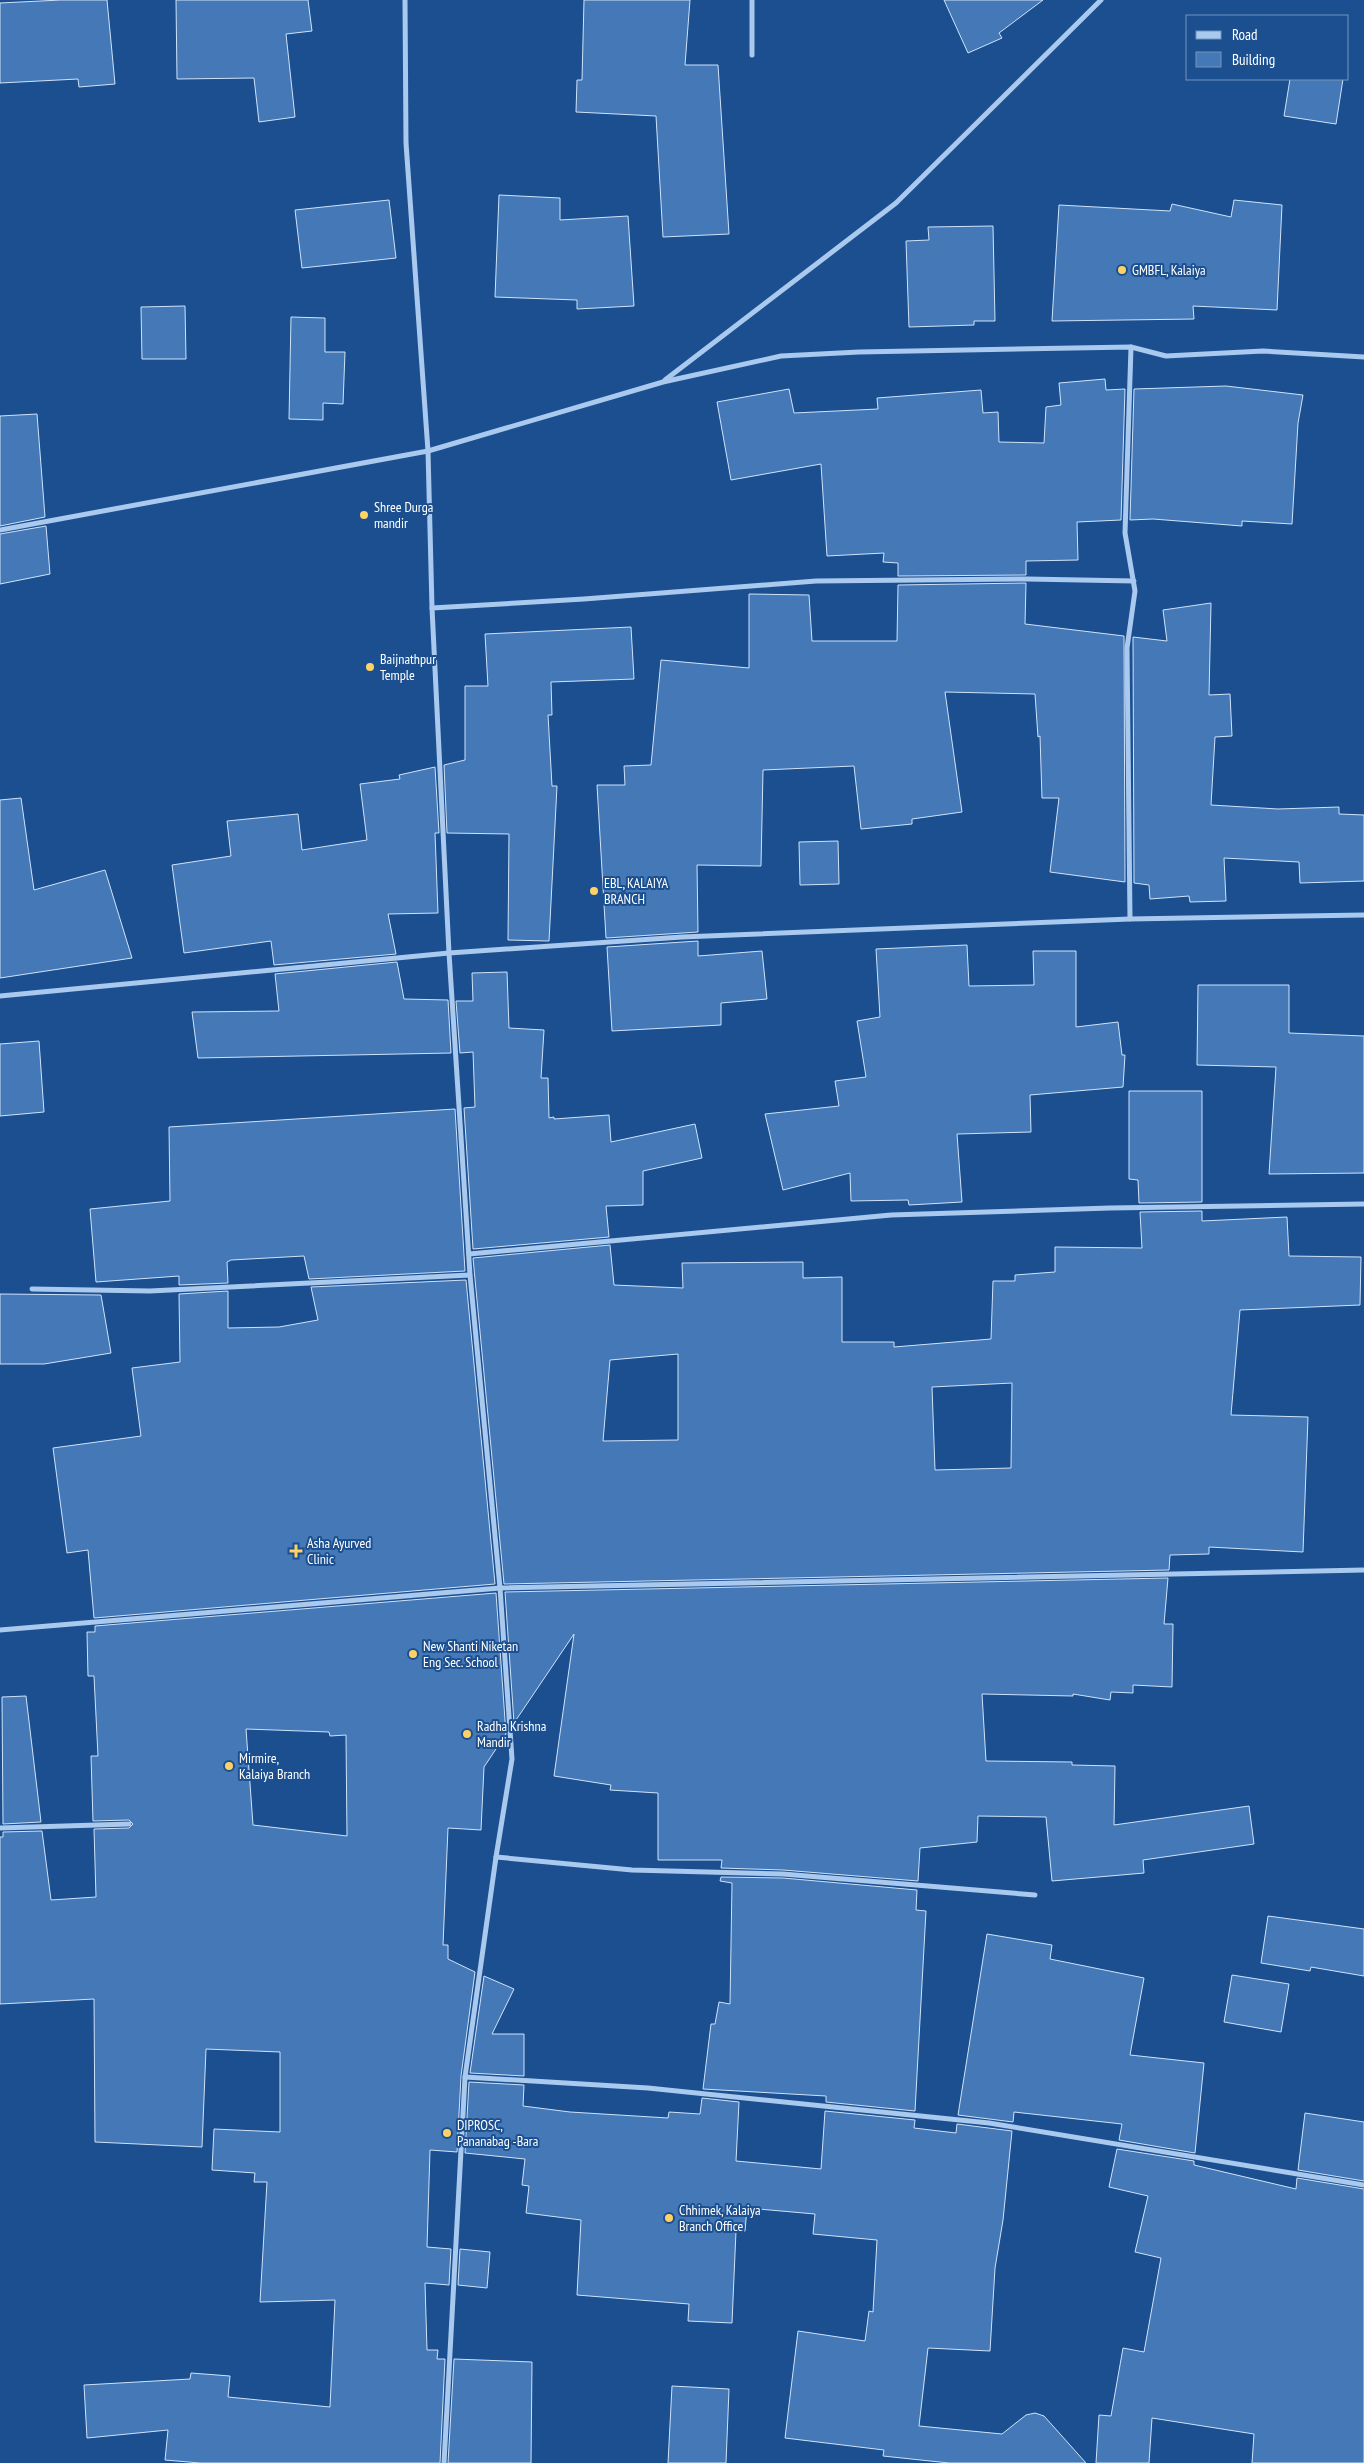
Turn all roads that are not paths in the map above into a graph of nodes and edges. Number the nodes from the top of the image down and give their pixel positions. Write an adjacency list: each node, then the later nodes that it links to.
1 (405, 0): 8 (street)
2 (752, 0): 4 (street)
3 (1102, 0): 7 (street)
4 (752, 55)
5 (1131, 347): 6 (street); 7 (street); 10 (street)
6 (1364, 357)
7 (663, 382): 8 (street)
8 (428, 451): 9 (street); 11 (street)
9 (0, 530)
10 (1134, 581): 11 (street); 13 (street)
11 (432, 608): 14 (street)
12 (1364, 915): 13 (street)
13 (1130, 919): 14 (street)
14 (449, 953): 15 (street); 17 (street)
15 (0, 996)
16 (1364, 1204): 17 (street)
17 (469, 1254): 18 (street)
18 (470, 1275): 19 (street); 21 (street)
19 (32, 1289)
20 (1364, 1570): 21 (street)
21 (500, 1588): 22 (street); 25 (street)
22 (0, 1630)
23 (129, 1824): 24 (street)
24 (0, 1828)
25 (496, 1857): 26 (street); 27 (street)
26 (1035, 1895)
27 (464, 2077): 28 (street); 29 (street)
28 (1364, 2185)
29 (444, 2463)

